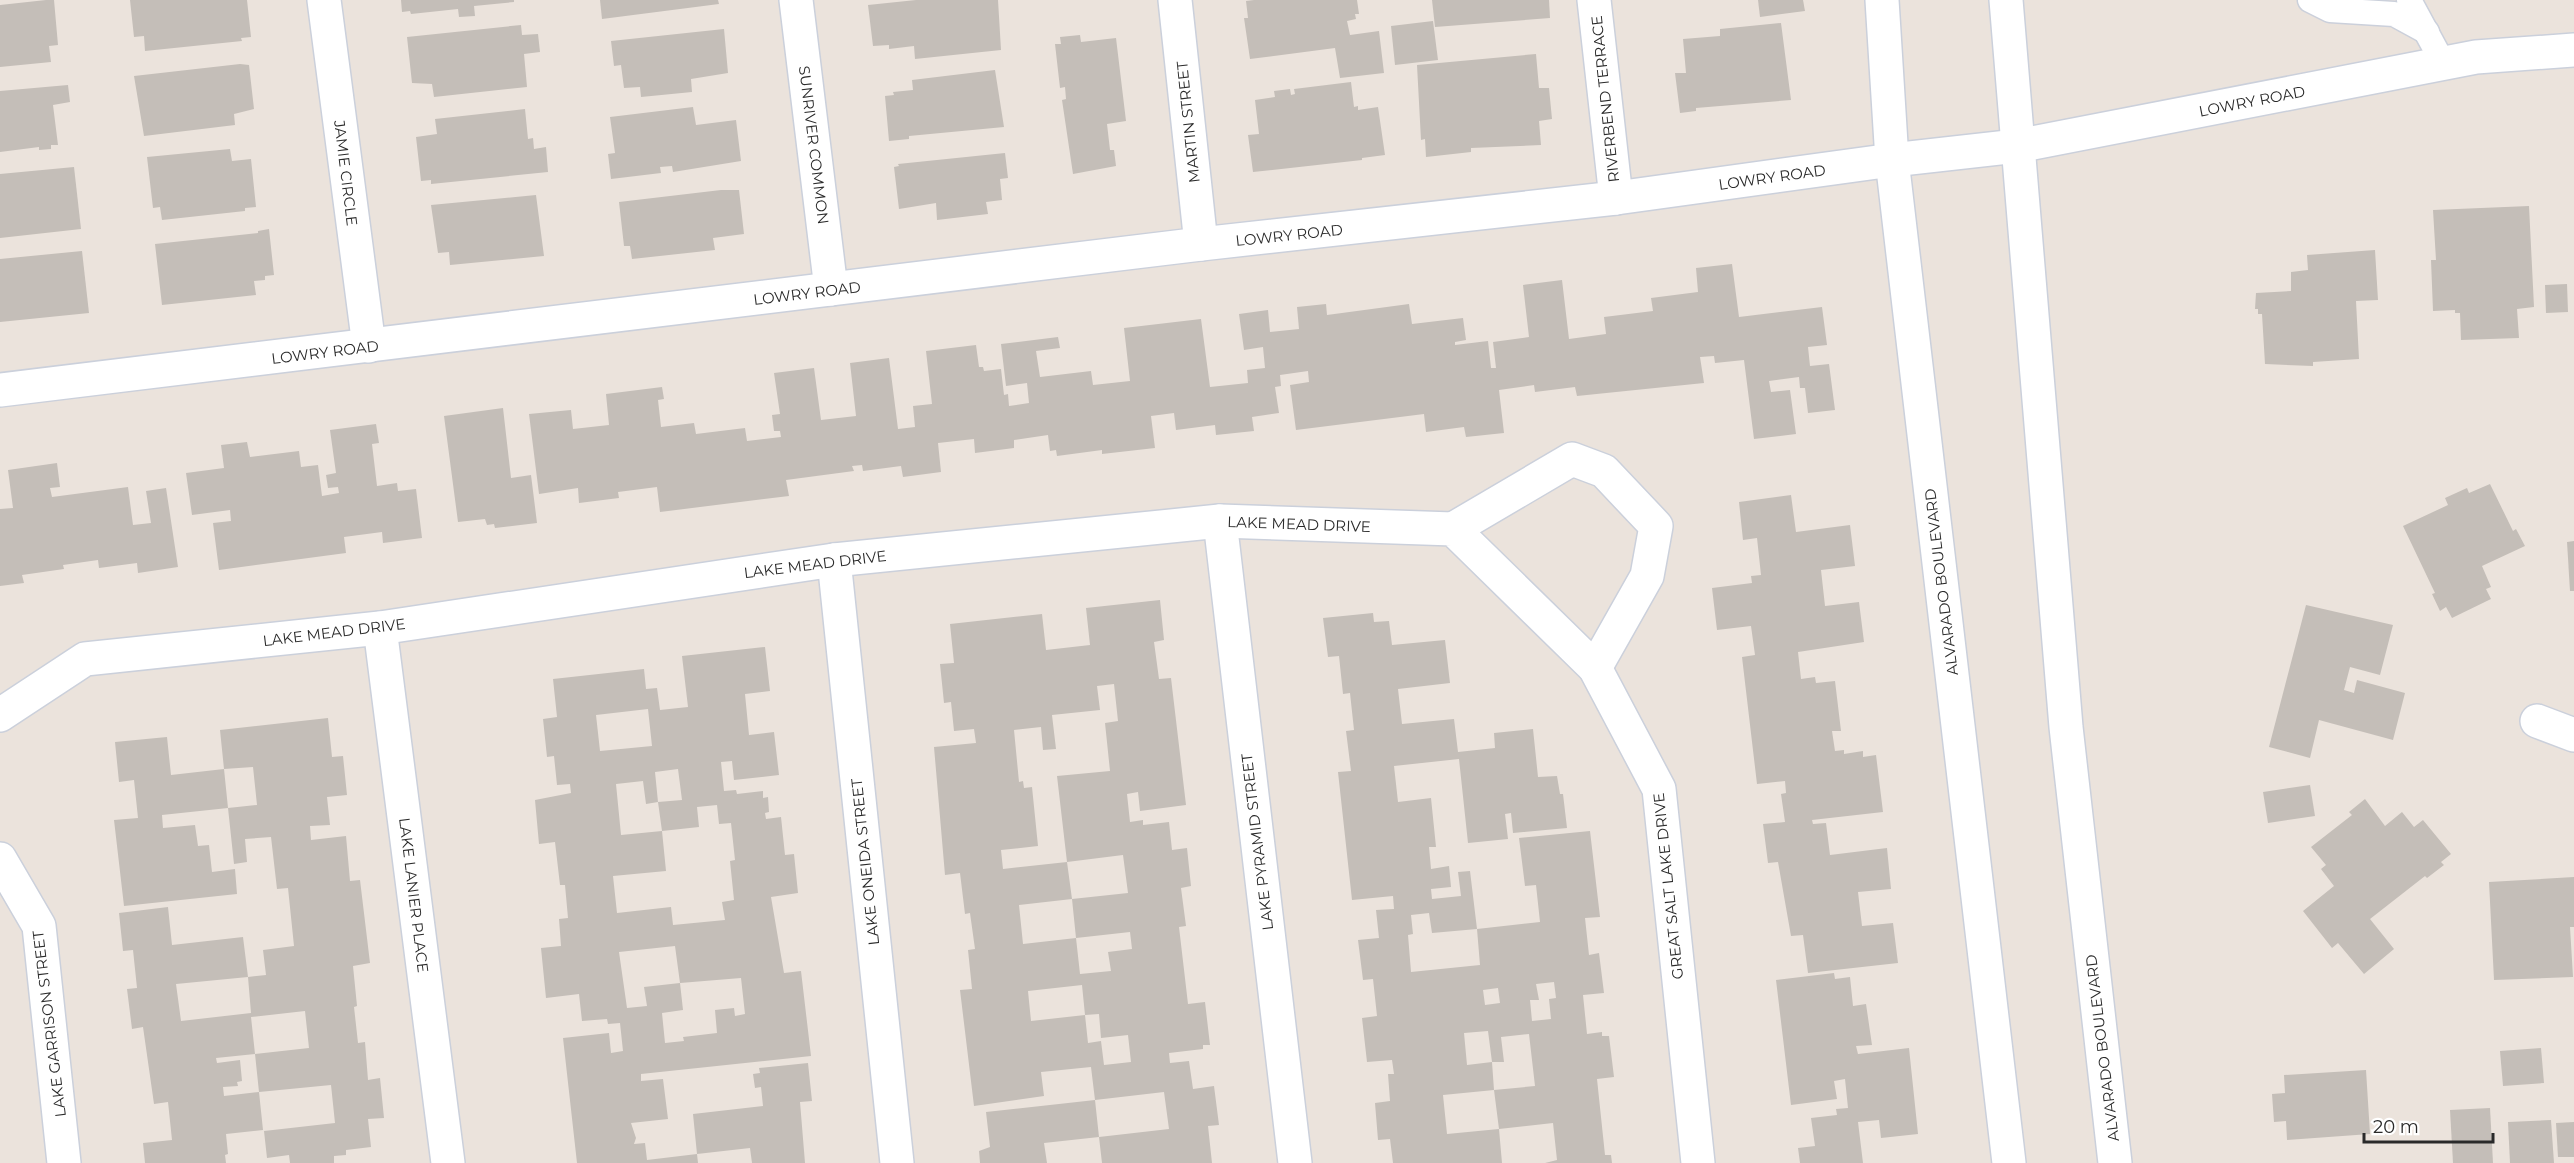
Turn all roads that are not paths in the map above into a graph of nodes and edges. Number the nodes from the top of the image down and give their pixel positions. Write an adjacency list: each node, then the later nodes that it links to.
1 (324, 0): 17 (street, JAMIE CIRCLE)
2 (796, 0): 16 (street, SUNRIVER COMMON)
3 (1175, 0): 15 (street, MARTIN STREET)
4 (1594, 0): 14 (street, RIVERBEND TERRACE)
5 (1882, 0): 13 (street, ALVARADO BOULEVARD)
6 (2006, 0): 12 (street, ALVARADO BOULEVARD)
7 (2310, 0): 9 (lane)
8 (2409, 0): 9 (lane)
9 (2427, 32): 11 (lane)
10 (2574, 50): 11 (street, LOWRY ROAD)
11 (2444, 63): 12 (street, LOWRY ROAD)
12 (2017, 146): 13 (street, LOWRY ROAD); 34 (street, ALVARADO BOULEVARD)
13 (1892, 160): 14 (street, LOWRY ROAD); 33 (street, ALVARADO BOULEVARD)
14 (1616, 198): 15 (street, LOWRY ROAD)
15 (1201, 244): 16 (street, LOWRY ROAD)
16 (831, 290): 17 (street, LOWRY ROAD)
17 (369, 346): 18 (street, LOWRY ROAD)
18 (0, 390)
19 (1220, 521): 20 (street, LAKE MEAD DRIVE); 21 (street, LAKE MEAD DRIVE); 31 (street, LAKE PYRAMID STREET)
20 (1453, 529): 23 (street); 23 (street)
21 (834, 560): 22 (street, LAKE MEAD DRIVE); 30 (street, LAKE ONEIDA STREET)
22 (380, 628): 24 (street, LAKE MEAD DRIVE); 29 (street, LAKE LANIER PLACE)
23 (1594, 668): 32 (street, GREAT SALT LAKE DRIVE)
24 (0, 715)
25 (2537, 721): 26 (street)
26 (2574, 735)
27 (0, 859): 28 (street, LAKE GARRISON STREET)
28 (64, 1163)
29 (448, 1163)
30 (897, 1163)
31 (1295, 1163)
32 (1698, 1163)
33 (2009, 1163)
34 (2115, 1163)

